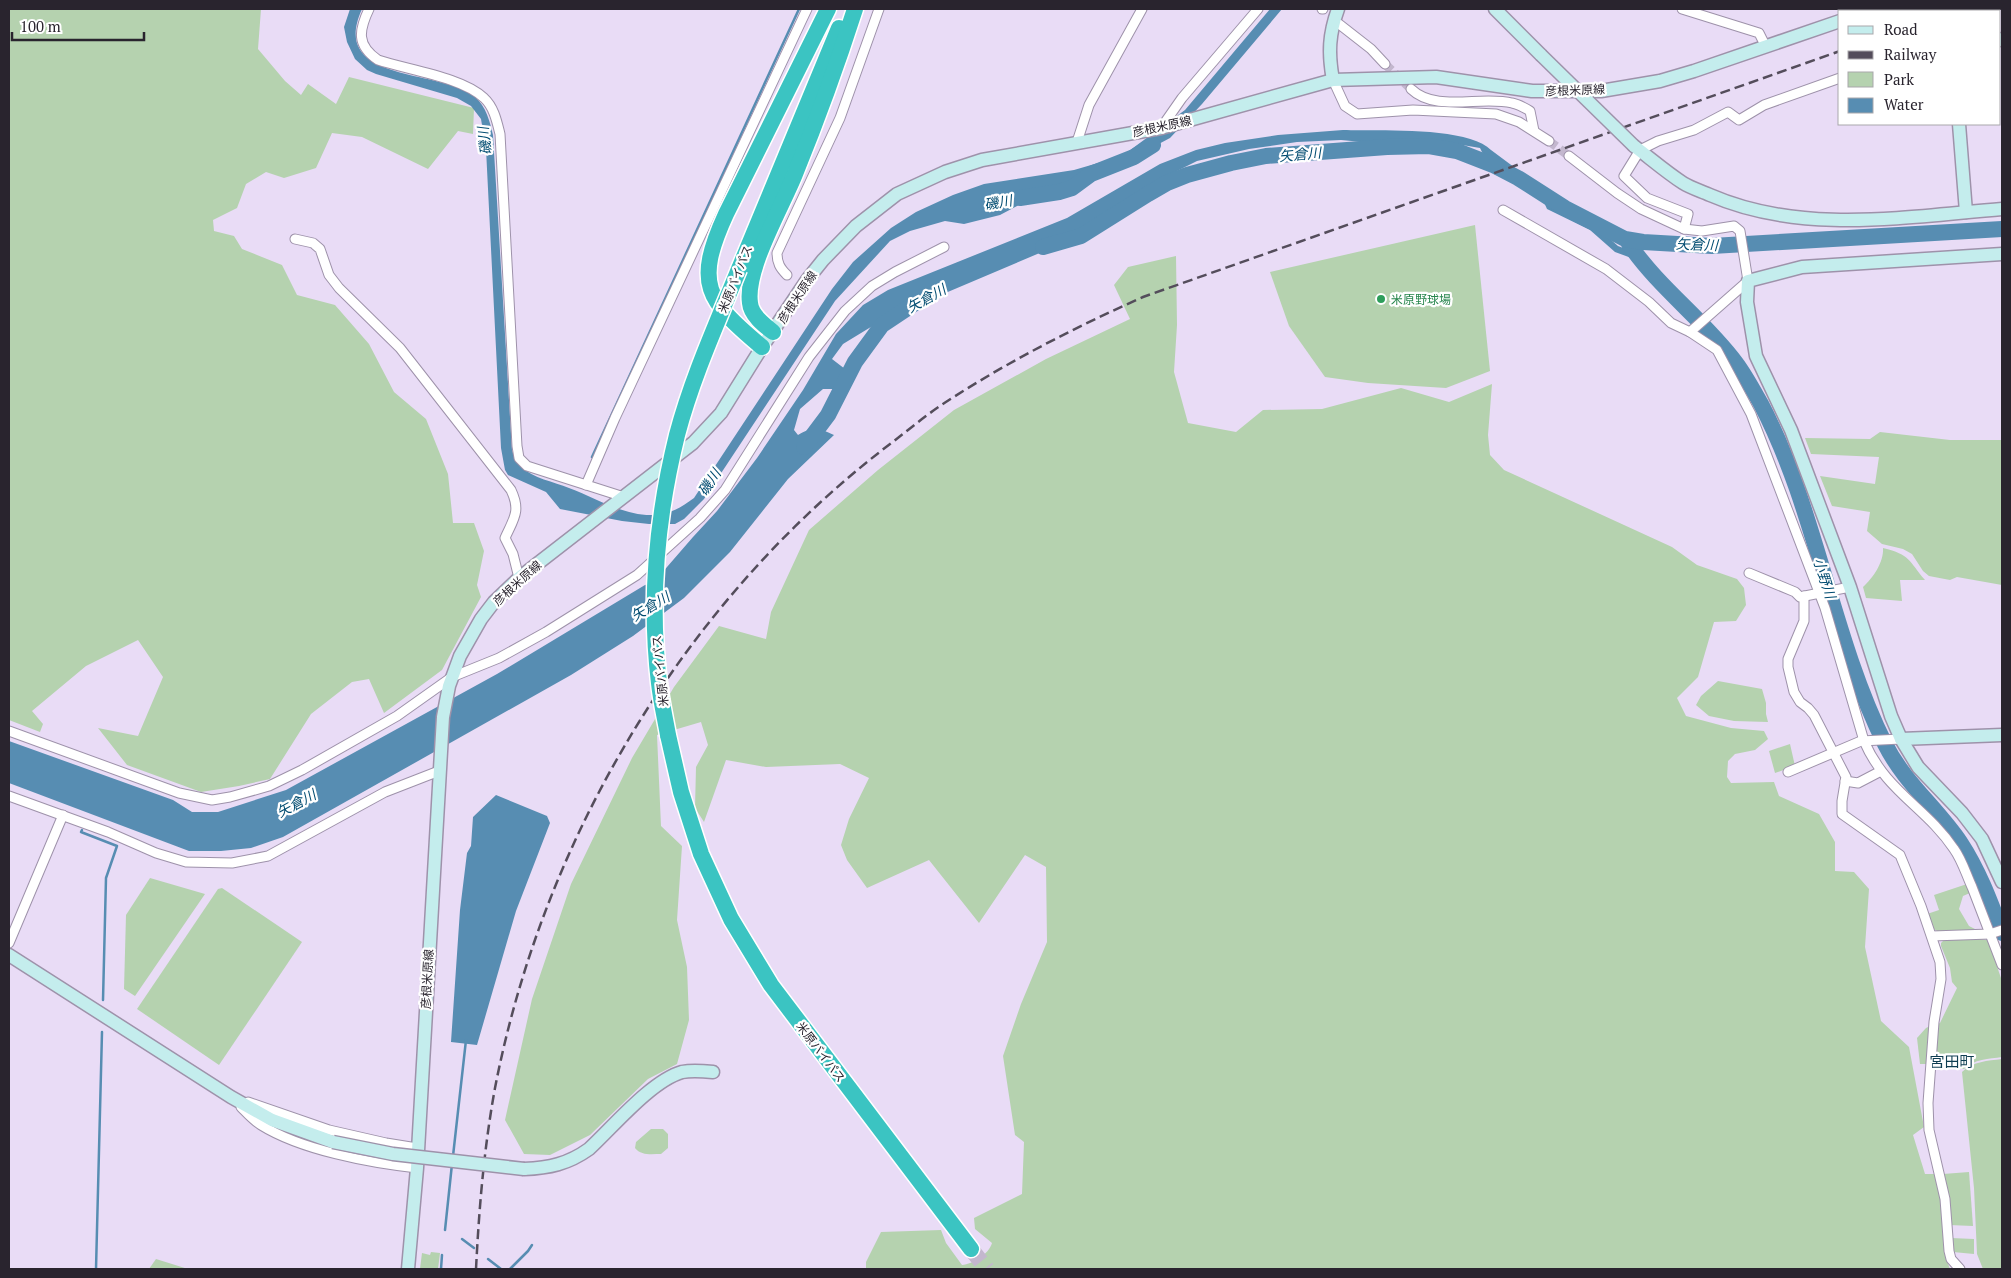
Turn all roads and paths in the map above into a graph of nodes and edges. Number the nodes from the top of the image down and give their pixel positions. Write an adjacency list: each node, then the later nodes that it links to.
1 (369, 9): 38 (street)
2 (807, 9): 38 (street)
3 (828, 9): 37 (highway)
4 (847, 9): 67 (highway, 米原バイパス, bridge)
5 (855, 9): 35 (highway)
6 (879, 9): 33 (street)
7 (1142, 9): 23 (street)
8 (1258, 9): 20 (street)
9 (1338, 9): 17 (street)
10 (1495, 9): 24 (street, bridge)
11 (1682, 9): 14 (street)
12 (1838, 22): 14 (street, 彦根米原線)
13 (1339, 24): 15 (street)
14 (1766, 47): 17 (street, 彦根米原線)
15 (1385, 64)
16 (1838, 79): 24 (street)
17 (1333, 80): 20 (street, 彦根米原線); 21 (street)
18 (1411, 89): 21 (street)
19 (1959, 125): 28 (street)
20 (1161, 128): 23 (street, 彦根米原線)
21 (1534, 131): 22 (street)
22 (1548, 141)
23 (1077, 142): 35 (street, 彦根米原線)
24 (1637, 148): 28 (street); 29 (street)
25 (1569, 156): 29 (street)
26 (2002, 208): 28 (street)
27 (1503, 210): 36 (street)
28 (1966, 212)
29 (1684, 229): 34 (street)
30 (295, 239): 41 (street)
31 (944, 247): 45 (street)
32 (2002, 254): 34 (street)
33 (787, 274)
34 (1748, 281): 36 (street); 42 (street)
35 (773, 332): 37 (street, 彦根米原線)
36 (1690, 332): 43 (street)
37 (762, 347): 39 (street, 彦根米原線)
38 (586, 486): 39 (street)
39 (621, 500): 41 (street, 彦根米原線)
40 (1749, 573): 44 (street)
41 (518, 578): 45 (street, 彦根米原線)
42 (1847, 588): 43 (street); 48 (street)
43 (1820, 594): 44 (street); 49 (street)
44 (1804, 596): 50 (street)
45 (450, 682): 46 (street); 51 (street, 彦根米原線)
46 (9, 731)
47 (2002, 735): 48 (street)
48 (1896, 740): 49 (street); 57 (street)
49 (1867, 741): 50 (street); 52 (street)
50 (1833, 753): 53 (street); 54 (street)
51 (440, 766): 56 (street); 65 (street, 彦根米原線)
52 (1881, 771): 54 (street); 58 (street)
53 (1788, 772)
54 (1845, 781): 59 (street)
55 (9, 796): 56 (street)
56 (63, 815): 60 (street)
57 (2002, 882)
58 (1995, 932): 59 (street); 62 (street)
59 (1932, 936): 69 (street)
60 (9, 943)
61 (9, 955): 64 (street)
62 (2002, 965)
63 (713, 1072): 64 (street, bridge)
64 (231, 1096): 65 (street); 66 (street)
65 (418, 1148): 66 (street, 彦根米原線)
66 (417, 1168): 68 (street, 彦根米原線)
67 (971, 1249)
68 (408, 1269)
69 (1960, 1269)

